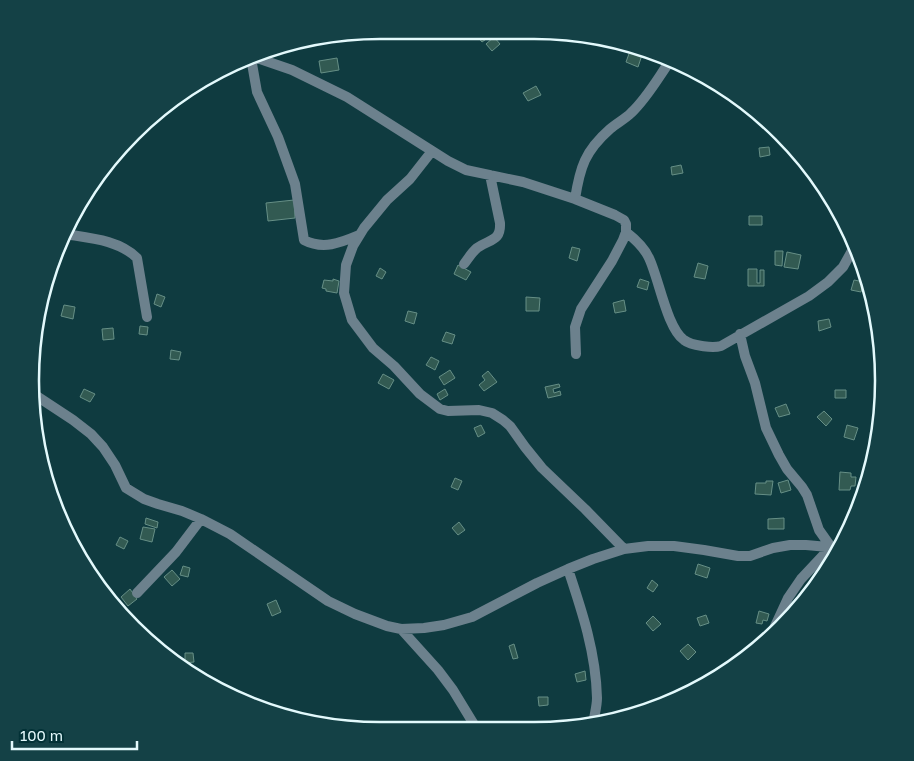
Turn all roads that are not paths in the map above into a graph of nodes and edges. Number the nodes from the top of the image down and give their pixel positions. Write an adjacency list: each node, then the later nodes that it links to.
1 (263, 60): 4 (street)
2 (254, 64): 9 (street)
3 (666, 66): 6 (street)
4 (432, 151): 5 (street); 9 (street)
5 (490, 175): 6 (street); 11 (street)
6 (575, 199): 7 (street)
7 (626, 232): 13 (street); 14 (street)
8 (71, 235): 12 (street)
9 (359, 235): 19 (street)
10 (850, 254): 13 (street)
11 (464, 264)
12 (147, 317)
13 (740, 334): 17 (street)
14 (576, 354)
15 (39, 398): 16 (street)
16 (201, 518): 22 (street); 24 (street)
17 (832, 545)
18 (831, 548): 19 (street)
19 (624, 549): 21 (street)
20 (826, 556): 23 (street)
21 (568, 569): 24 (street); 25 (street)
22 (137, 593)
23 (779, 617)
24 (401, 629): 26 (street)
25 (594, 717)
26 (473, 722)

